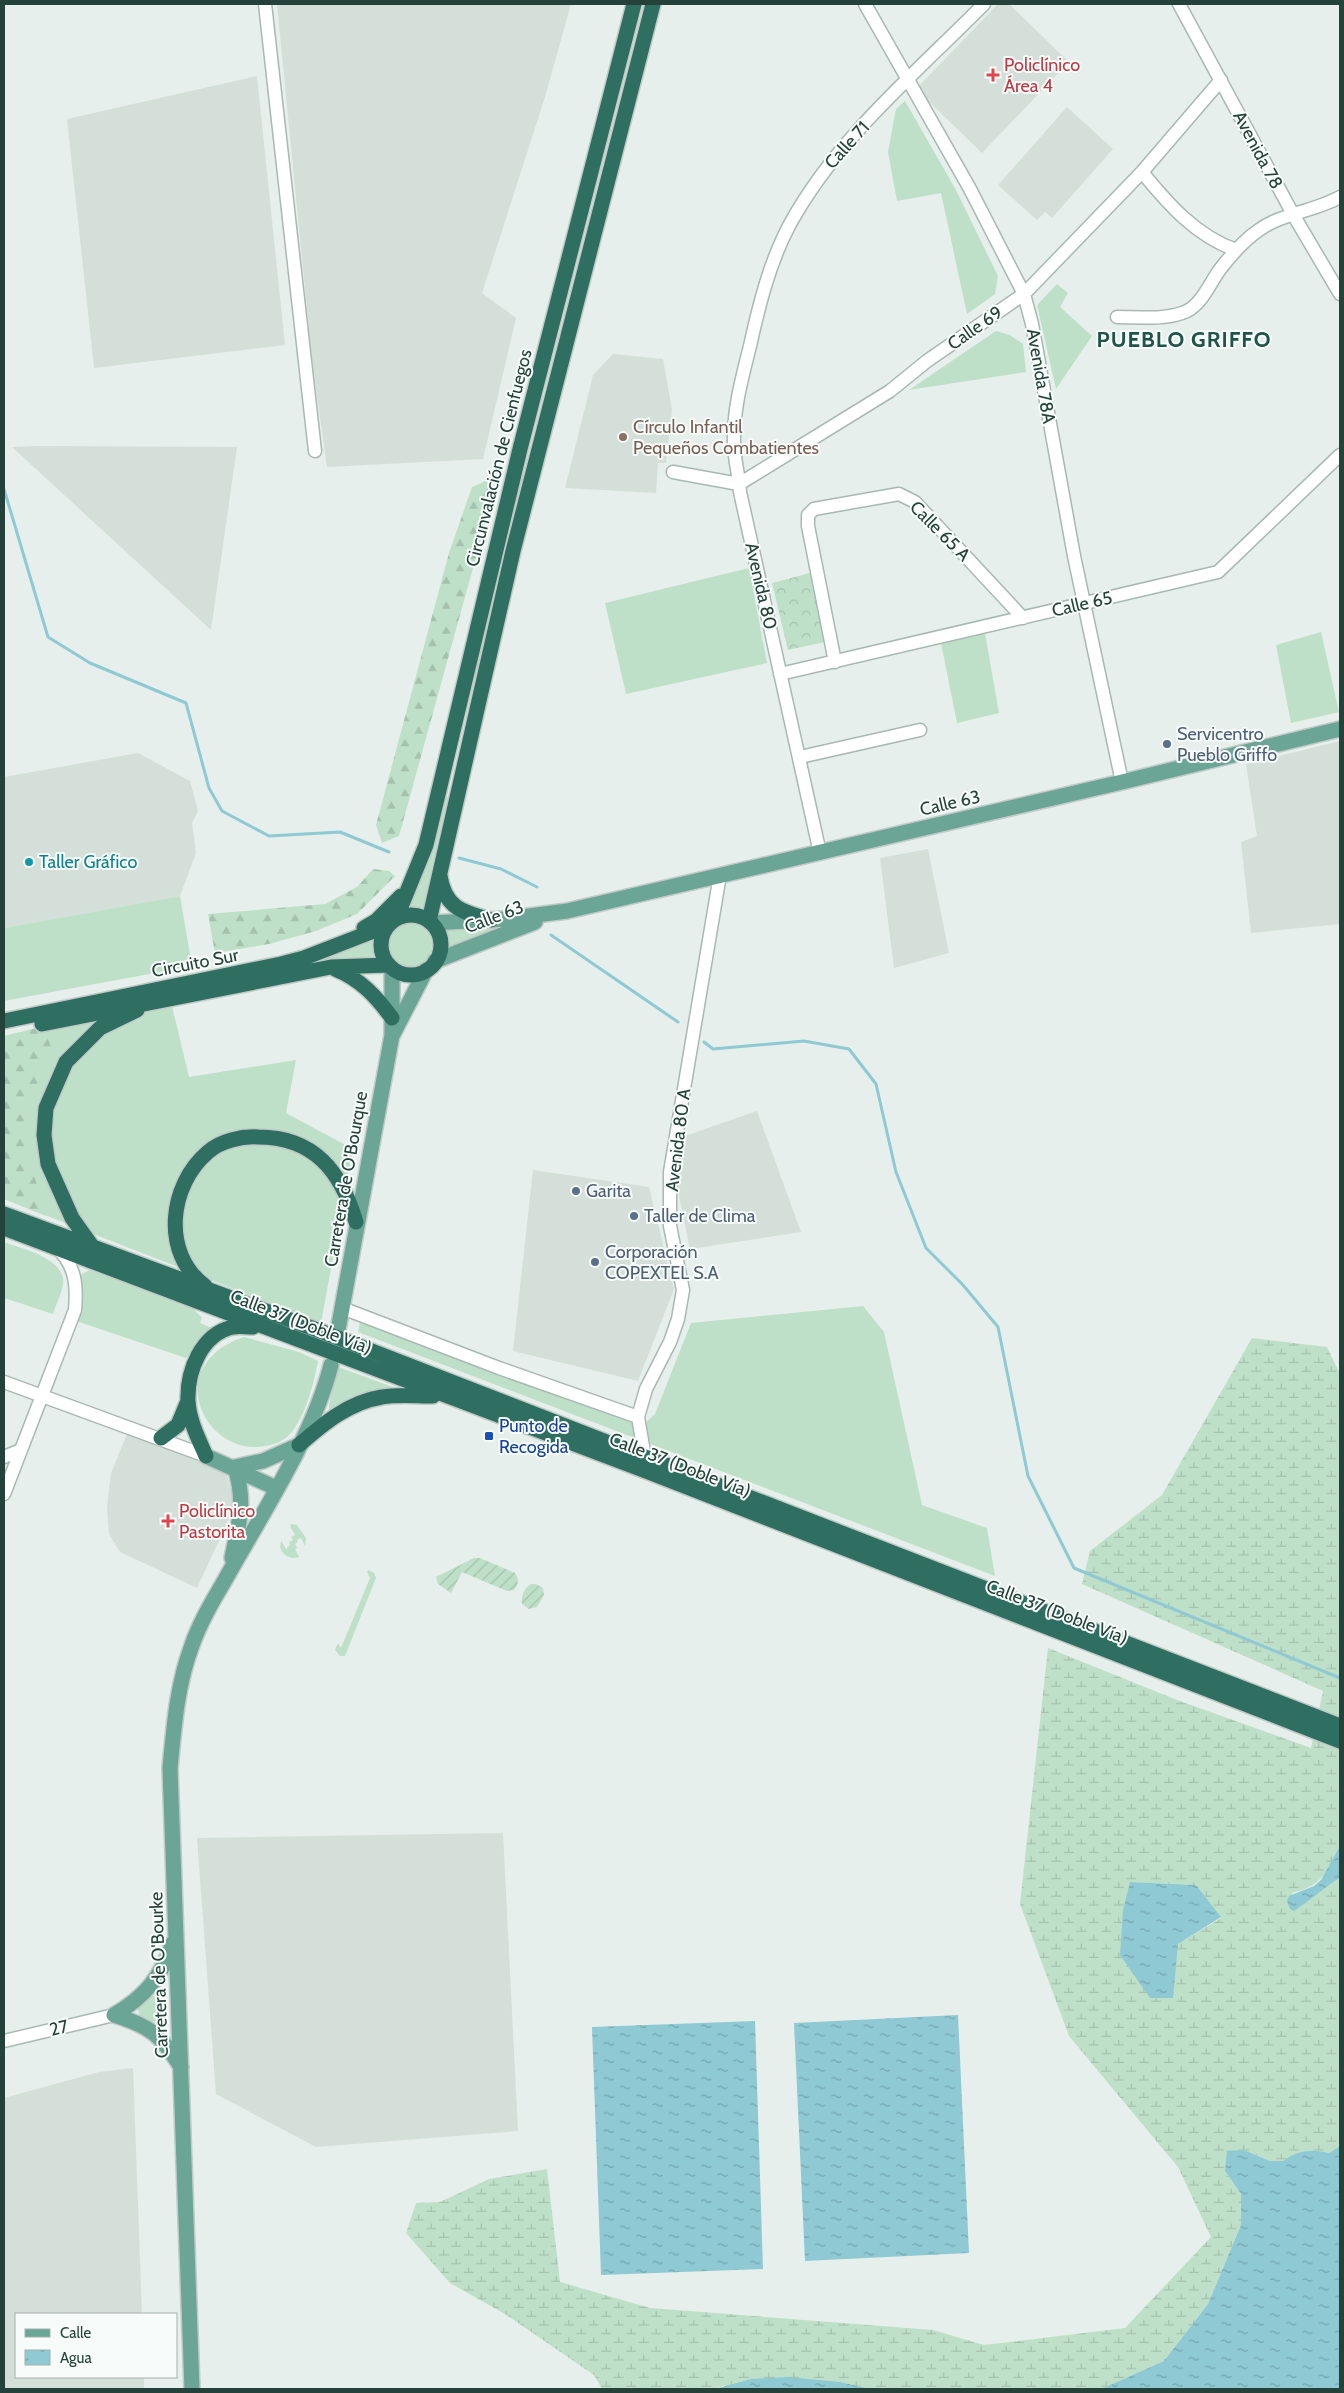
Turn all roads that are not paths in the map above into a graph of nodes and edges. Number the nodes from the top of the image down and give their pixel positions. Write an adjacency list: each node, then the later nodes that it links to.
1 (265, 4): 17 (street)
2 (634, 4): 32 (highway, Circunvalación de Cienfuegos)
3 (652, 4): 30 (highway, Circunvalación de Cienfuegos)
4 (865, 4): 7 (street, Avenida 78A)
5 (984, 4): 7 (street, Calle 71)
6 (1179, 4): 8 (street, Avenida 78)
7 (908, 80): 13 (street, Avenida 78A); 16 (street, Calle 71)
8 (1222, 80): 9 (street, Calle 69); 11 (street, Avenida 78)
9 (1142, 172): 12 (street); 13 (street, Calle 69)
10 (1340, 197): 11 (street)
11 (1294, 216): 12 (street); 14 (street, Avenida 78)
12 (1236, 250): 15 (street)
13 (1024, 294): 20 (street, Calle 69); 21 (street, Avenida 78A)
14 (1340, 294)
15 (1118, 317)
16 (756, 318): 20 (street, Avenida 80)
17 (315, 451)
18 (1340, 454): 21 (street, Calle 65)
19 (673, 472): 20 (street)
20 (739, 484): 24 (street, Avenida 80)
21 (1083, 603): 22 (street, Calle 65); 28 (street, Avenida 78A)
22 (1022, 618): 23 (street, Calle 65); 23 (street, Calle 65 A)
23 (835, 662): 24 (street, Calle 65)
24 (780, 674): 27 (street, Avenida 80)
25 (1340, 729): 28 (main road, Calle 63)
26 (920, 730): 27 (street)
27 (800, 756): 29 (street, Avenida 80)
28 (1122, 782): 29 (main road, Calle 63)
29 (820, 853): 31 (main road, Calle 63)
30 (439, 873): 34 (highway); 36 (highway, Circunvalación de Cienfuegos)
31 (720, 875): 33 (main road, Calle 63); 60 (street, Avenida 80 A)
32 (411, 884): 35 (highway, Circunvalación de Cienfuegos); 37 (highway)
33 (567, 911): 34 (main road, Calle 63); 38 (main road, Calle 63)
34 (490, 920): 36 (main road, Calle 63)
35 (392, 922): 36 (highway); 37 (highway, Circuito Sur); 40 (highway, Circunvalación de Cienfuegos)
36 (430, 922): 38 (highway)
37 (328, 949): 43 (highway, Circuito Sur)
38 (430, 966): 40 (highway); 45 (main road, Carretera de O'Bourque)
39 (331, 967): 40 (highway, Circuito Sur); 41 (highway, Circuito Sur); 42 (highway)
40 (391, 967): 42 (main road, Carretera de O'Bourque)
41 (158, 1000): 44 (highway, Circuito Sur); 49 (highway)
42 (392, 1018): 45 (main road, Carretera de O'Bourque)
43 (4, 1021)
44 (4, 1031)
45 (392, 1035): 47 (main road, Carretera de O'Bourque)
46 (4, 1214): 49 (highway)
47 (356, 1222): 51 (highway); 52 (main road, Carretera de O'Bourque)
48 (4, 1228): 50 (highway, Calle 37 (Doble Vía))
49 (92, 1246): 51 (highway, Calle 37 (Doble Vía))
50 (57, 1248): 53 (highway, Calle 37 (Doble Vía)); 57 (street)
51 (214, 1292): 66 (highway, Calle 37 (Doble Vía))
52 (342, 1308): 54 (main road, Carretera de O'Bourque); 60 (street)
53 (262, 1328): 58 (highway, Calle 37 (Doble Vía)); 59 (highway)
54 (338, 1330)
55 (331, 1365): 62 (main road)
56 (4, 1382): 57 (street)
57 (42, 1396): 61 (street); 63 (street)
58 (443, 1396): 62 (highway); 71 (highway, Calle 37 (Doble Vía))
59 (188, 1401): 61 (highway); 64 (highway)
60 (638, 1417): 66 (street, Avenida 80 A)
61 (161, 1438): 64 (street)
62 (299, 1445): 67 (main road); 68 (main road)
63 (21, 1450): 65 (street); 69 (street)
64 (206, 1456): 67 (main road)
65 (4, 1457)
66 (645, 1458): 71 (highway, Calle 37 (Doble Vía))
67 (235, 1467): 68 (main road); 70 (main road)
68 (276, 1488): 70 (main road)
69 (4, 1494)
70 (229, 1572): 74 (main road, Carretera de O'Bourke)
71 (1305, 1720): 72 (highway, Calle 37 (Doble Vía)); 73 (highway, Calle 37 (Doble Vía))
72 (1340, 1726)
73 (1340, 1741)
74 (177, 1932): 75 (main road); 76 (main road, Carretera de O'Bourke)
75 (153, 1984): 76 (main road); 77 (main road)
76 (178, 2004): 78 (main road); 80 (main road, Carretera de O'Bourke)
77 (114, 2015): 78 (main road); 79 (street, 27)
78 (150, 2030): 80 (main road)
79 (4, 2040)
80 (180, 2067): 81 (main road, Carretera de O'Bourke)
81 (192, 2389)

